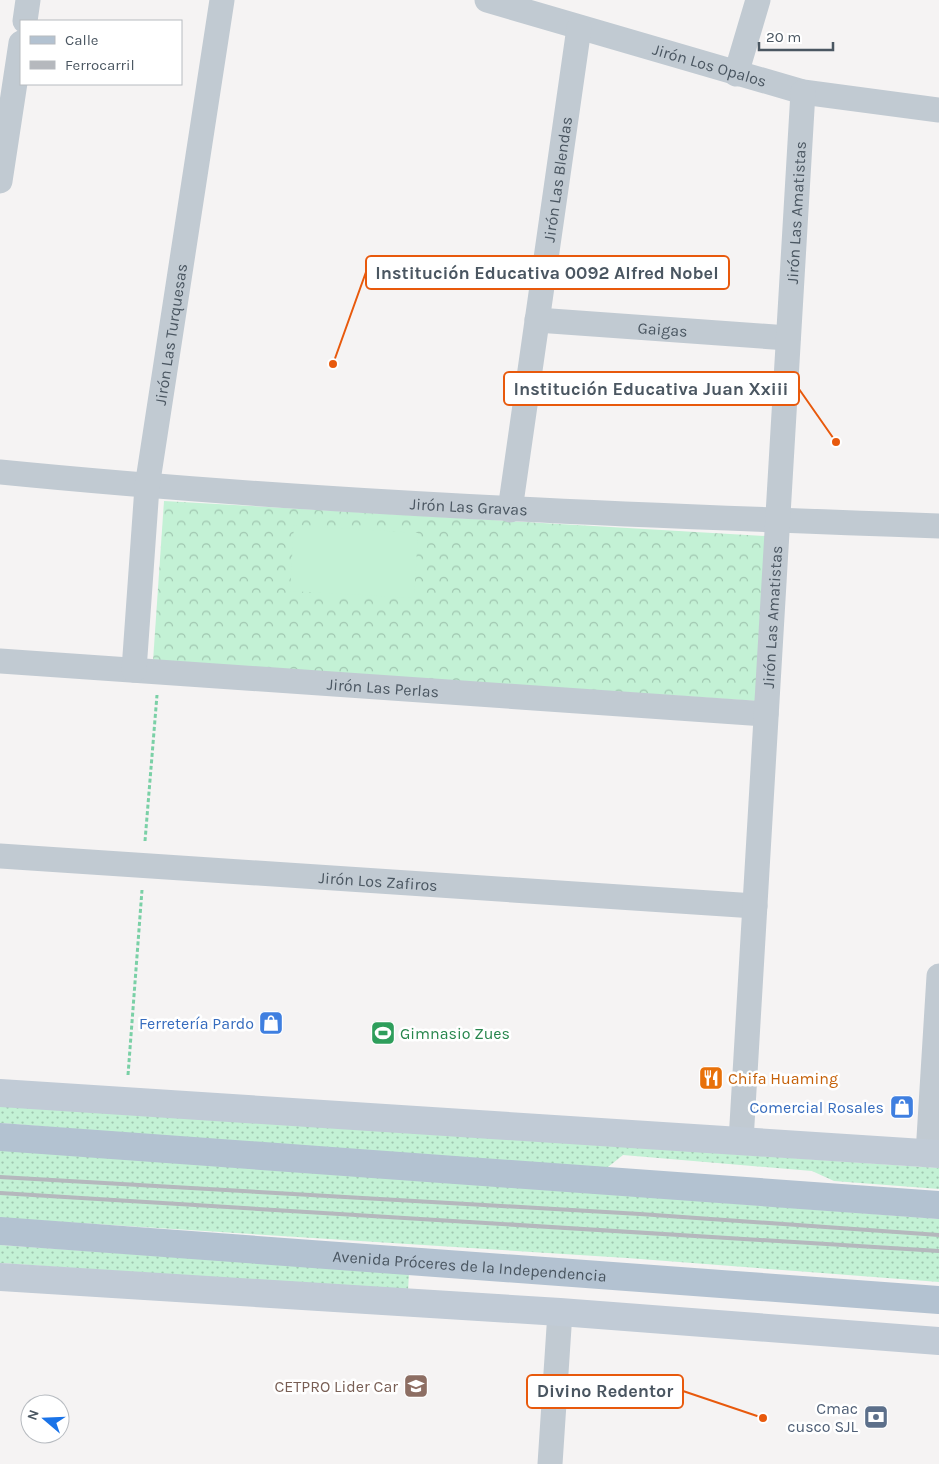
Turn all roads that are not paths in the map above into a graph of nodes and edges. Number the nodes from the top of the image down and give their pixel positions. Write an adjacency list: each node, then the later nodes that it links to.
1 (28, 0): 5 (street)
2 (222, 0): 15 (street, Jirón Las Turquesas)
3 (487, 0): 6 (street, Jirón Los Opalos)
4 (758, 0): 8 (street)
5 (25, 20)
6 (579, 28): 8 (street, Jirón Los Opalos); 12 (street, Jirón Las Blendas)
7 (20, 50): 11 (street)
8 (736, 74): 9 (street, Jirón Los Opalos)
9 (803, 92): 10 (street, Jirón Los Opalos); 13 (street, Jirón Las Amatistas)
10 (939, 110)
11 (0, 181)
12 (537, 320): 13 (street, Gaigas); 16 (street, Jirón Las Blendas)
13 (788, 338): 17 (street, Jirón Las Amatistas)
14 (0, 472): 15 (street, Jirón Las Gravas)
15 (147, 487): 16 (street, Jirón Las Gravas); 20 (street, Jirón Las Turquesas)
16 (510, 510): 17 (street, Jirón Las Gravas)
17 (778, 521): 18 (street, Jirón Las Gravas); 21 (street, Jirón Las Amatistas)
18 (939, 526)
19 (0, 661): 20 (street, Jirón Las Perlas)
20 (134, 670): 21 (street, Jirón Las Perlas)
21 (766, 714): 23 (street, Jirón Las Amatistas)
22 (0, 856): 23 (street, Jirón Los Zafiros)
23 (755, 906): 27 (street, Jirón Las Amatistas)
24 (939, 976): 28 (street)
25 (0, 1093): 27 (main road)
26 (0, 1137): 29 (main road)
27 (741, 1141): 28 (main road)
28 (934, 1154)
29 (939, 1205)
30 (0, 1231): 32 (main road, Avenida Próceres de la Independencia)
31 (0, 1276): 33 (main road)
32 (939, 1300)
33 (560, 1312): 34 (main road); 35 (street)
34 (939, 1341)
35 (550, 1464)

